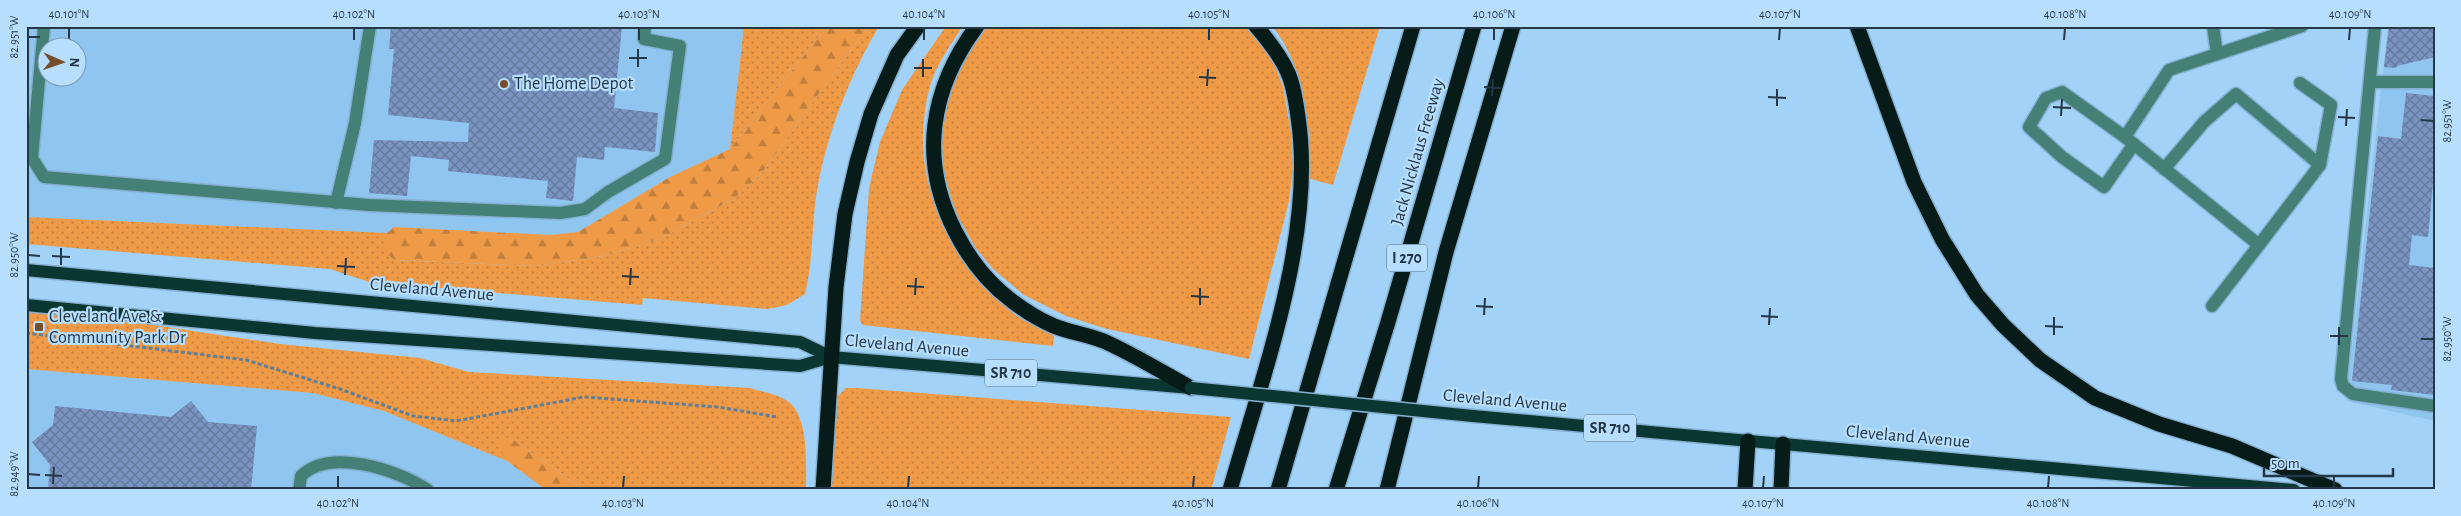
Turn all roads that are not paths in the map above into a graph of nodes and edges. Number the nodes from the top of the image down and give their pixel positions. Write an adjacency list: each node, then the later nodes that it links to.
1 (44, 26): 21 (street)
2 (370, 26): 21 (street)
3 (645, 26): 21 (street)
4 (918, 26): 26 (highway)
5 (977, 26): 27 (highway)
6 (1256, 26): 34 (highway)
7 (1413, 26): 35 (highway)
8 (1474, 26): 36 (highway, Jack Nicklaus Freeway / I 270)
9 (1513, 26): 37 (highway)
10 (1857, 26): 41 (highway)
11 (2213, 26): 14 (street)
12 (2302, 26): 14 (street)
13 (2375, 26): 15 (street)
14 (2217, 54): 18 (street)
15 (2370, 82): 16 (street); 28 (street)
16 (2435, 82)
17 (2300, 83): 19 (street)
18 (2130, 141): 18 (street); 20 (street)
19 (2320, 165): 20 (street); 22 (street)
20 (2164, 169): 22 (street)
21 (336, 202)
22 (2259, 244): 25 (street)
23 (26, 270): 26 (main road, Cleveland Avenue)
24 (26, 305): 26 (main road, Cleveland Avenue)
25 (2212, 306)
26 (831, 357): 27 (main road, Cleveland Avenue / SR 710); 33 (highway)
27 (1191, 388): 29 (main road, Cleveland Avenue / SR 710, bridge)
28 (2435, 406)
29 (1748, 441): 30 (main road, Cleveland Avenue / SR 710); 38 (highway)
30 (1783, 444): 39 (highway); 40 (main road, Cleveland Avenue / SR 710)
31 (299, 490): 32 (street)
32 (428, 490)
33 (823, 490)
34 (1230, 490)
35 (1278, 490)
36 (1336, 490)
37 (1387, 490)
38 (1745, 490)
39 (1781, 490)
40 (2294, 490)
41 (2335, 490)

